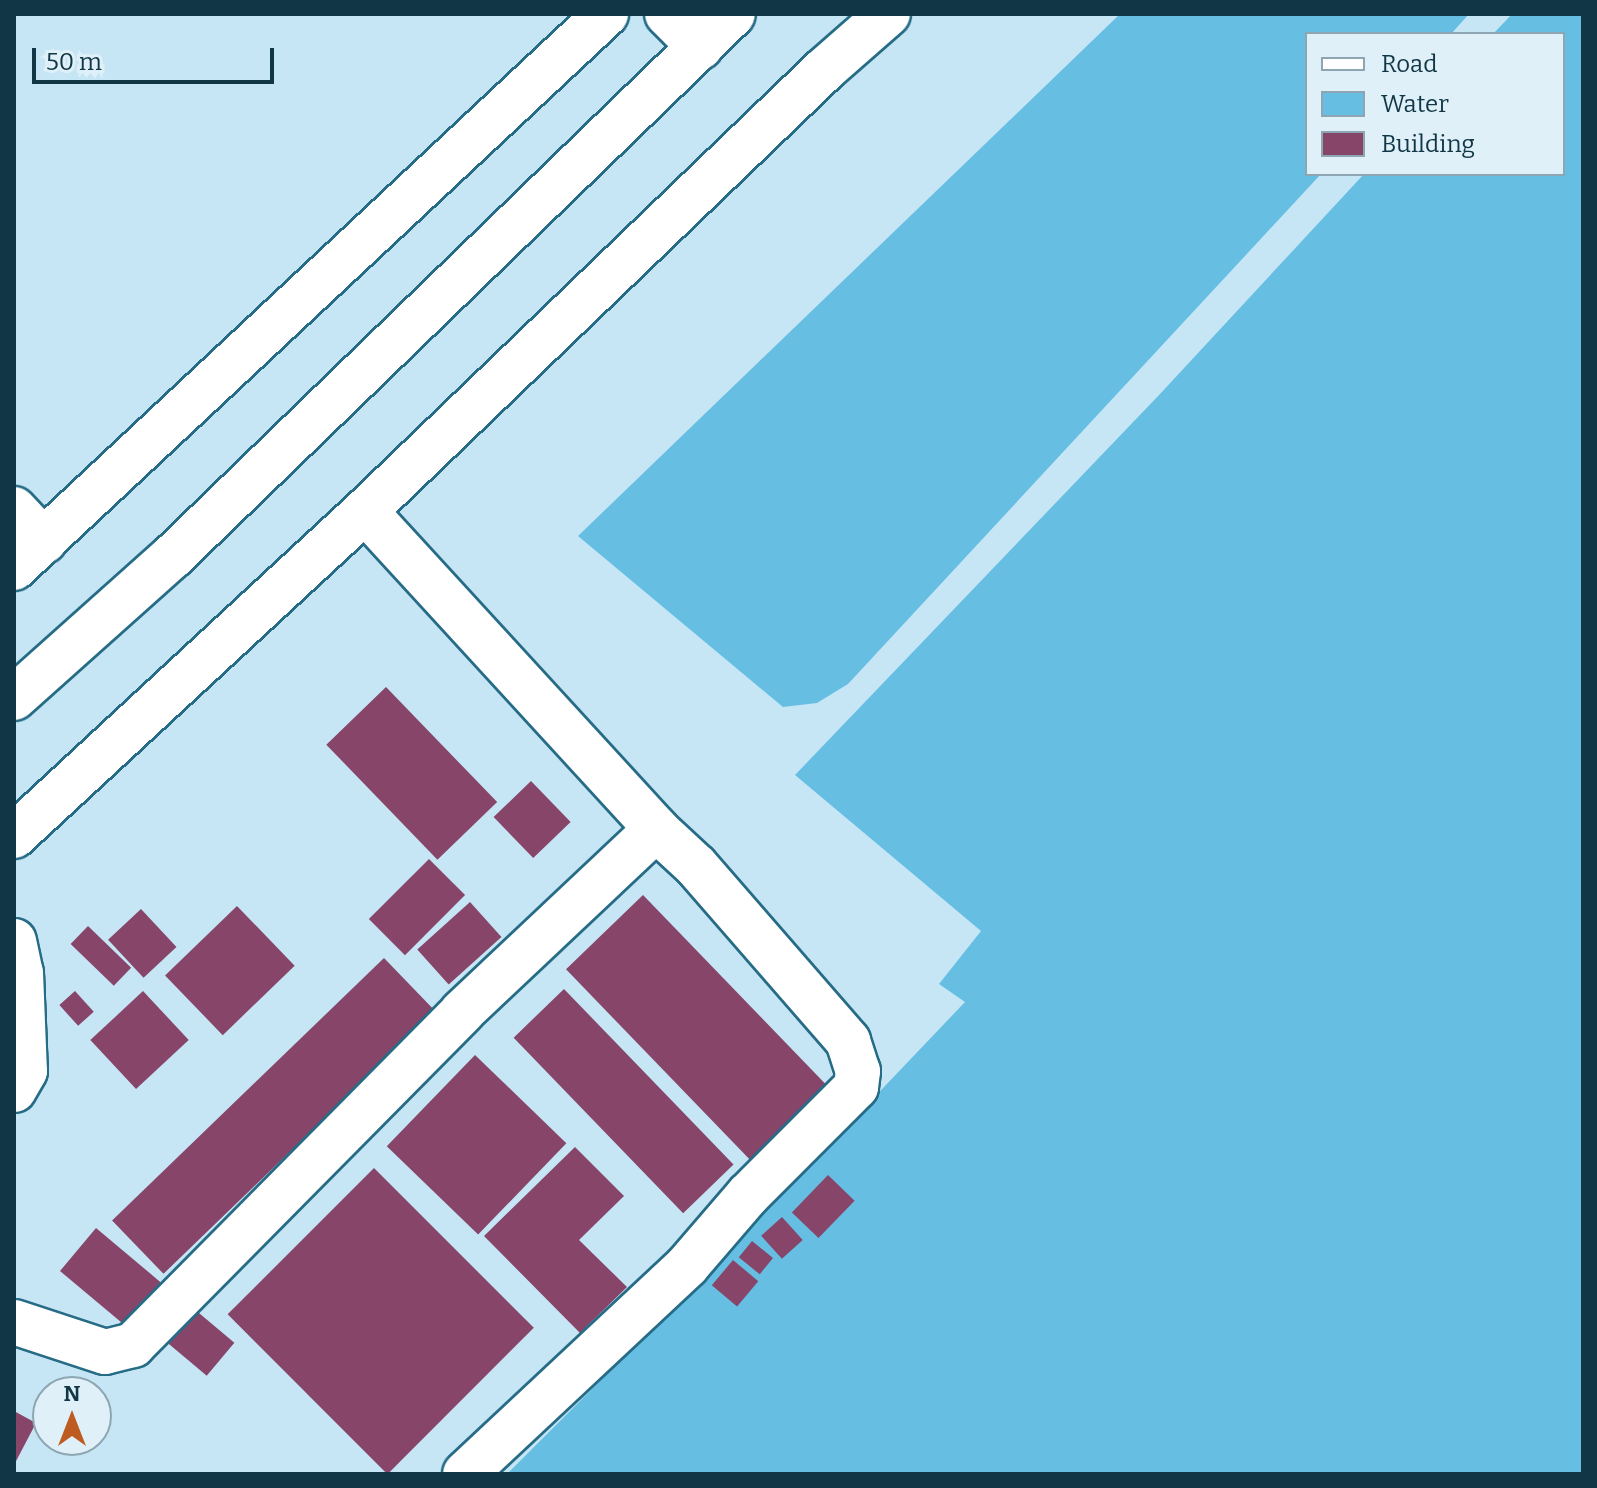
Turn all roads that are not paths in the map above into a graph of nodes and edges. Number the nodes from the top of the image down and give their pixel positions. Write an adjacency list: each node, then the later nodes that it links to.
1 (606, 14): 5 (lane)
2 (667, 14): 6 (lane)
3 (733, 14): 6 (lane)
4 (888, 14): 8 (lane)
5 (570, 31): 9 (lane)
6 (700, 47): 10 (lane)
7 (14, 509): 9 (lane)
8 (365, 511): 11 (lane); 12 (lane)
9 (29, 554)
10 (17, 689)
11 (656, 829): 15 (lane); 16 (lane)
12 (14, 836)
13 (14, 941): 14 (lane)
14 (14, 1090)
15 (14, 1322)
16 (465, 1474)

